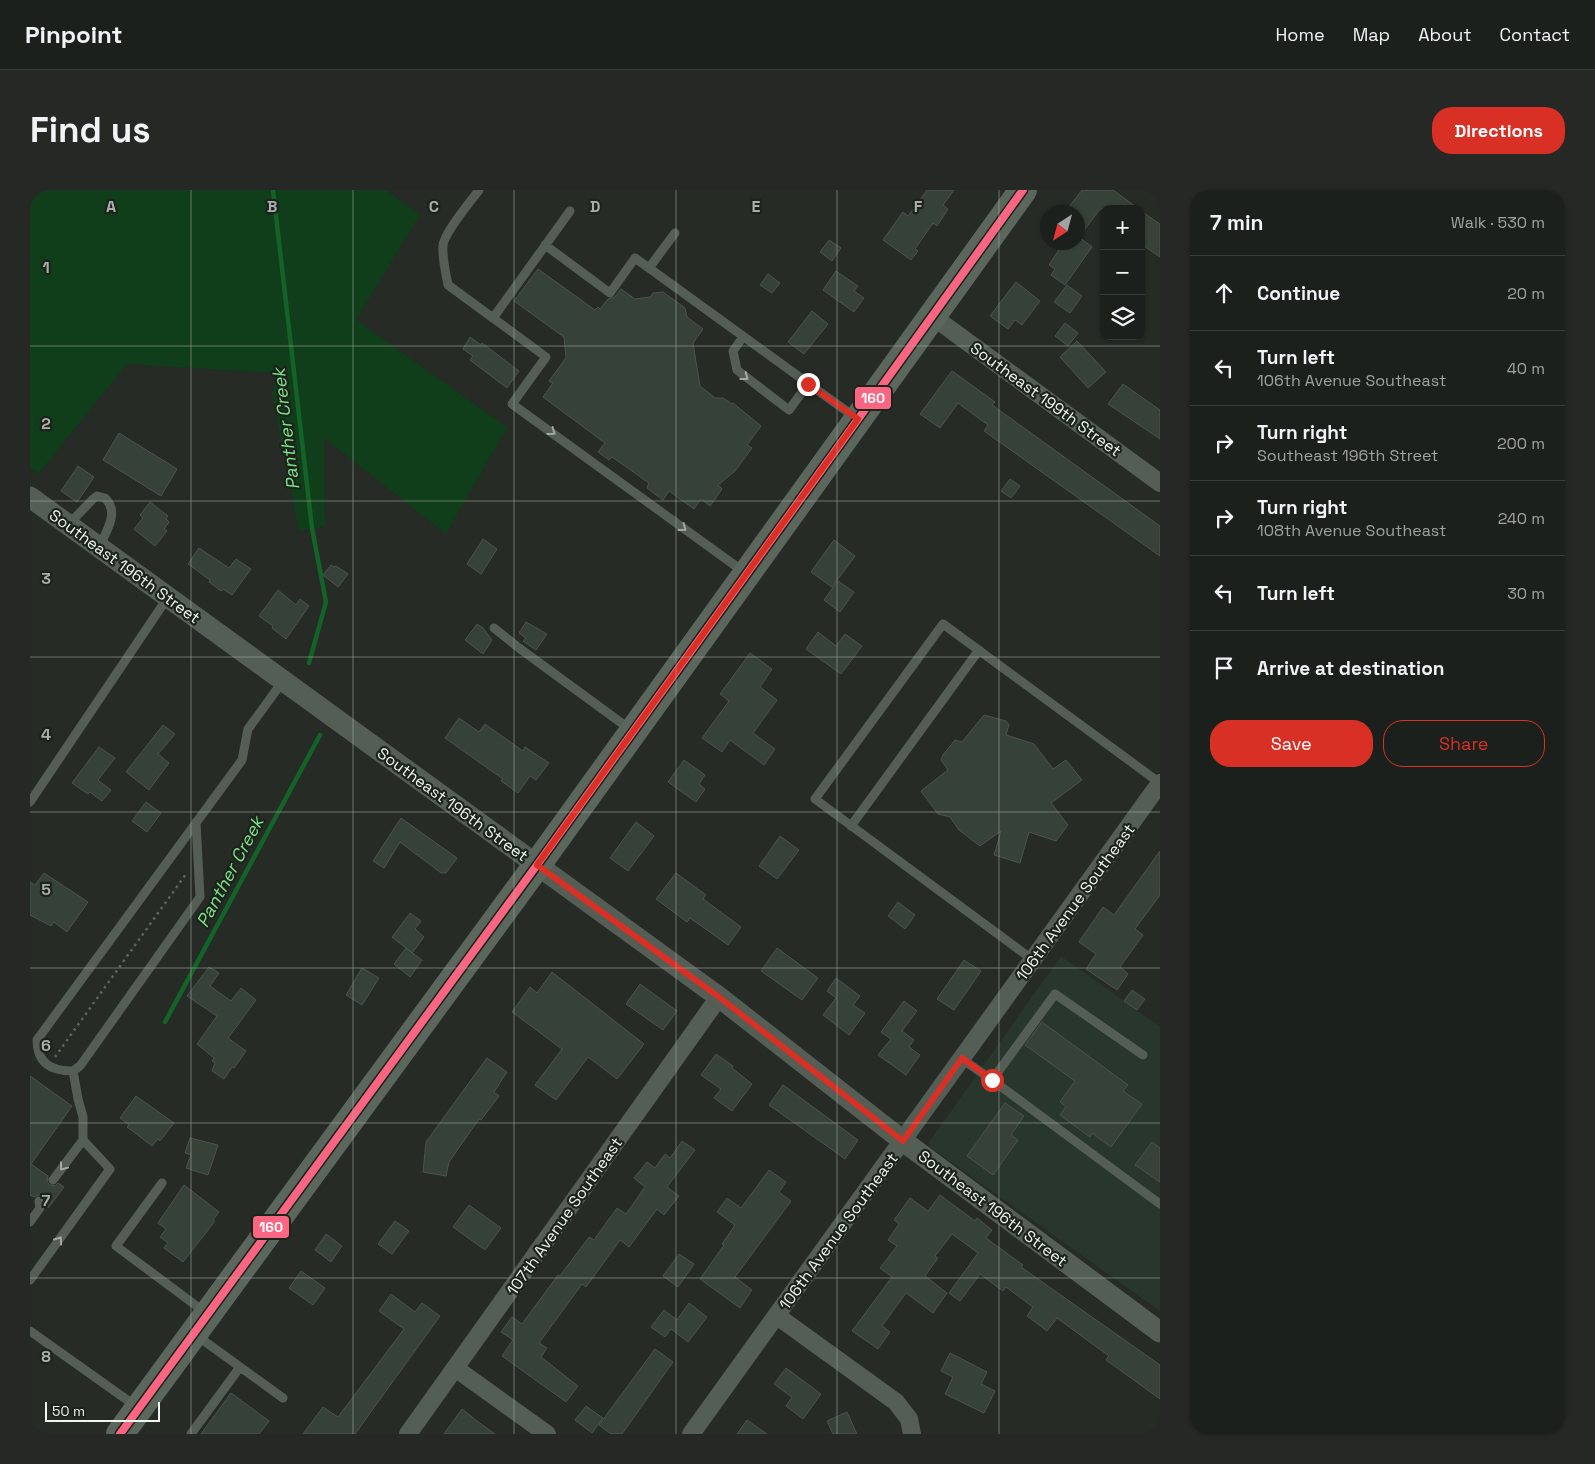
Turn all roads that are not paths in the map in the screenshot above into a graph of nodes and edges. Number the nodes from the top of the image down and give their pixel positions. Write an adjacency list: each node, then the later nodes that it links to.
1 (479, 190): 8 (lane)
2 (1023, 190): 7 (main road)
3 (570, 211): 5 (lane)
4 (675, 233): 6 (lane)
5 (545, 245): 6 (lane); 8 (lane)
6 (649, 268): 9 (lane)
7 (932, 316): 11 (main road); 12 (street, Southeast 199th Street)
8 (493, 318): 16 (lane, one-way to 16)
9 (743, 337): 10 (lane); 10 (lane, one-way to 10)
10 (808, 384): 11 (lane)
11 (858, 419): 16 (main road)
12 (1160, 483)
13 (30, 497): 14 (street, Southeast 196th Street)
14 (68, 524): 15 (street, Southeast 196th Street); 15 (lane)
15 (99, 547): 17 (street, Southeast 196th Street)
16 (747, 574): 21 (main road)
17 (168, 597): 20 (street, Southeast 196th Street); 23 (lane)
18 (494, 628): 21 (lane)
19 (980, 650): 22 (lane); 25 (lane); 25 (lane)
20 (284, 681): 24 (lane); 26 (street, Southeast 196th Street)
21 (634, 731): 26 (main road)
22 (1160, 783): 27 (street, 106th Avenue Southeast)
23 (30, 802)
24 (196, 822): 29 (lane); 32 (lane)
25 (851, 826): 27 (lane)
26 (537, 865): 28 (street, Southeast 196th Street); 43 (main road)
27 (1033, 960): 31 (street, 106th Avenue Southeast)
28 (719, 997): 35 (street, Southeast 196th Street); 47 (street, 107th Avenue Southeast)
29 (33, 1050): 32 (lane)
30 (1143, 1055): 33 (lane)
31 (962, 1058): 33 (lane); 35 (street, 106th Avenue Southeast)
32 (73, 1071): 34 (lane)
33 (992, 1080): 39 (lane)
34 (83, 1140): 36 (lane, one-way to 36); 41 (lane, one-way to 34)
35 (903, 1141): 42 (street, 106th Avenue Southeast); 45 (street, Southeast 196th Street)
36 (54, 1180)
37 (162, 1183): 43 (lane)
38 (38, 1201): 40 (lane)
39 (1160, 1204)
40 (30, 1222)
41 (30, 1280)
42 (777, 1316): 50 (street); 55 (street, 106th Avenue Southeast)
43 (201, 1324): 46 (lane); 49 (main road)
44 (30, 1331): 49 (lane)
45 (1160, 1332)
46 (240, 1367): 48 (lane); 52 (lane)
47 (455, 1368): 53 (street, 107th Avenue Southeast); 54 (street)
48 (283, 1398)
49 (139, 1409): 51 (main road)
50 (911, 1427)
51 (120, 1434)
52 (191, 1434)
53 (408, 1434)
54 (547, 1434)
55 (691, 1434)

